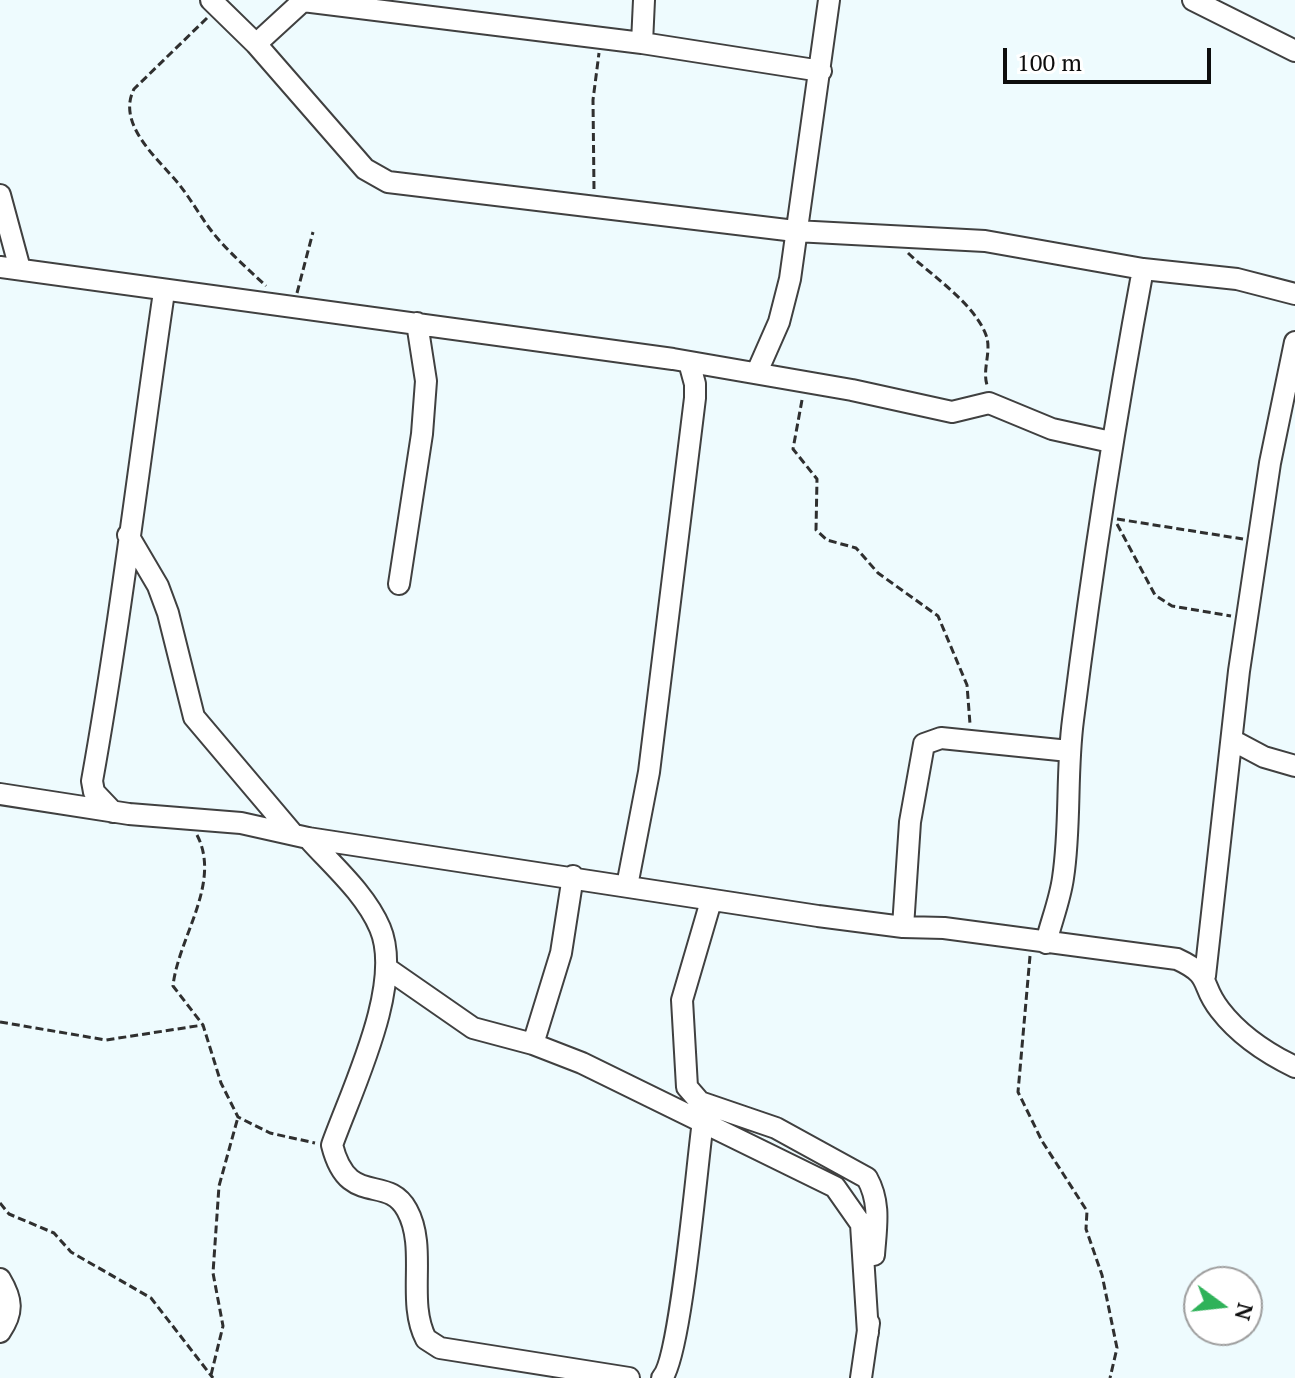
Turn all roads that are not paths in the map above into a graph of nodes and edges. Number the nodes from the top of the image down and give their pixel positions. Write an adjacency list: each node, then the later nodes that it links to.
1 (304, 0): 6 (street); 7 (street)
2 (644, 0): 6 (street)
3 (829, 0): 9 (street)
4 (1193, 0): 8 (street)
5 (215, 4): 7 (street)
6 (642, 43): 9 (street)
7 (256, 44): 11 (street)
8 (1295, 51)
9 (821, 71): 11 (street)
10 (0, 195): 12 (street)
11 (795, 231): 13 (street); 20 (street)
12 (10, 268): 14 (street)
13 (1143, 269): 15 (street); 23 (street)
14 (164, 292): 16 (street); 24 (street)
15 (1295, 294)
16 (417, 323): 18 (street); 25 (street)
17 (1295, 342): 22 (street)
18 (689, 362): 19 (street); 21 (street)
19 (716, 366): 20 (street); 21 (street)
20 (757, 372): 23 (street)
21 (695, 384): 33 (street)
22 (1292, 394): 26 (street)
23 (1111, 442): 27 (street)
24 (128, 535): 30 (street); 31 (street)
25 (399, 584)
26 (1232, 740): 28 (street); 37 (street)
27 (1069, 751): 35 (street); 36 (street)
28 (1295, 766)
29 (0, 794): 30 (street)
30 (113, 812): 31 (street)
31 (300, 836): 32 (street); 39 (street)
32 (573, 876): 33 (street); 41 (street)
33 (627, 886): 34 (street)
34 (711, 901): 35 (street); 46 (street)
35 (903, 927): 36 (street)
36 (1038, 942): 38 (street)
37 (1206, 944): 38 (street); 40 (street)
38 (1177, 959): 40 (street)
39 (388, 969): 41 (street); 47 (street)
40 (1205, 976): 42 (street)
41 (533, 1044): 43 (street)
42 (1295, 1067)
43 (703, 1121): 46 (street); 48 (street)
44 (0, 1279): 45 (street)
45 (0, 1332)
46 (868, 1333): 49 (street)
47 (629, 1378)
48 (662, 1378)
49 (861, 1378)

